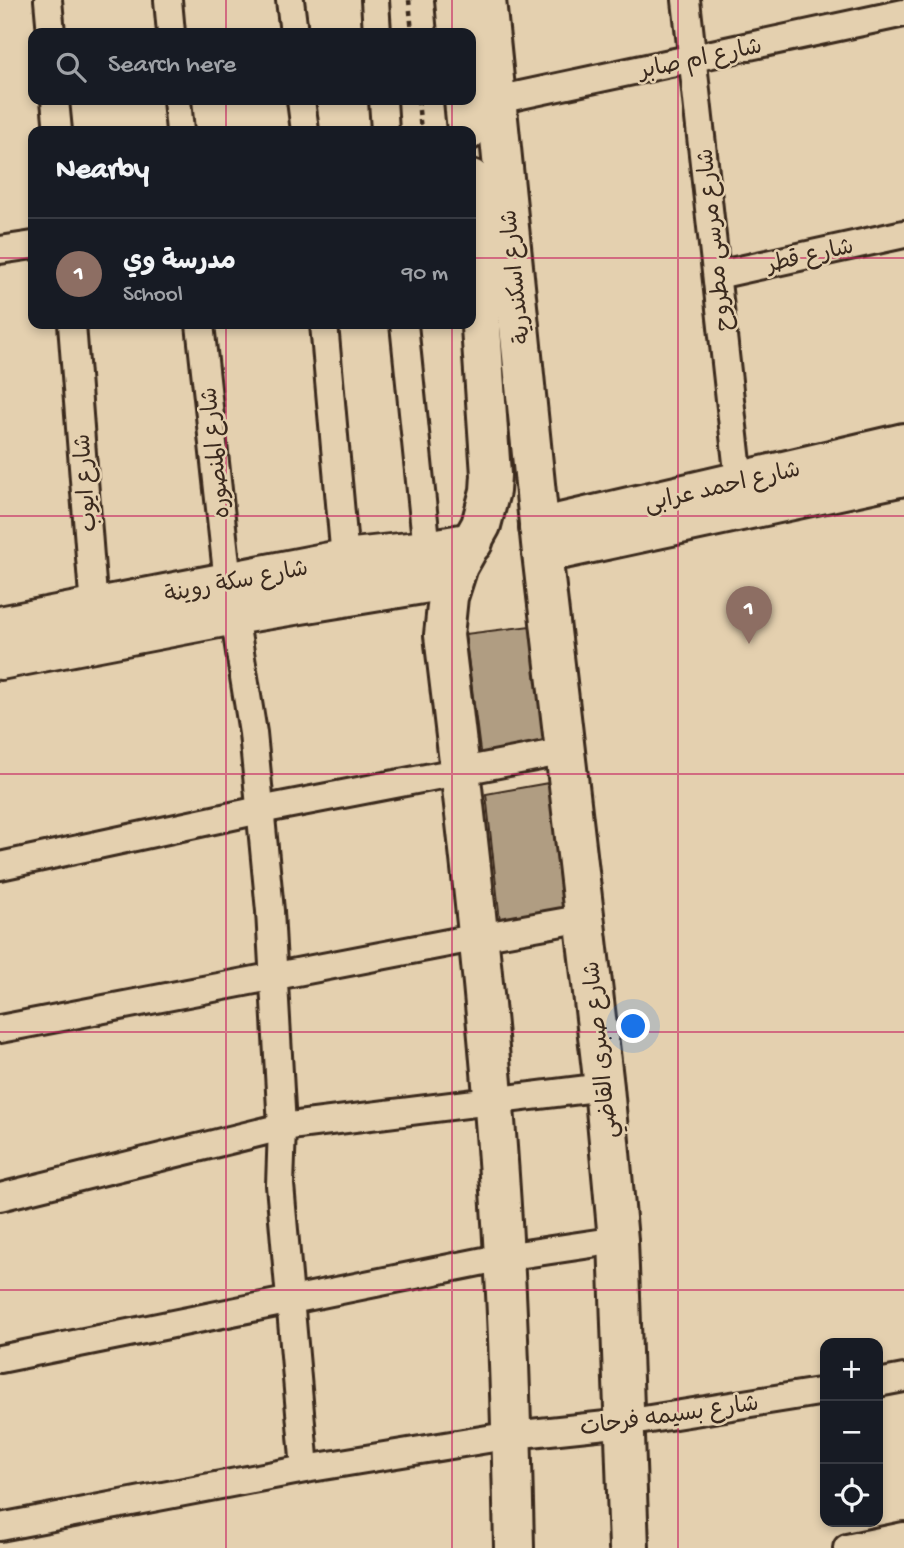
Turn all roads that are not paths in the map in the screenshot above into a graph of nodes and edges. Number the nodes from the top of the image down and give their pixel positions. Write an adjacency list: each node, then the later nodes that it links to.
1 (48, 0): 9 (street)
2 (168, 0): 10 (street)
3 (290, 0): 11 (street)
4 (374, 0): 12 (street)
5 (454, 0): 13 (street)
6 (486, 0): 15 (street, شارع اسكندرية)
7 (686, 0): 14 (street, شارع مرسى مطروح)
8 (904, 13): 14 (street, شارع ام صابر)
9 (51, 28)
10 (171, 28)
11 (293, 28)
12 (377, 28)
13 (457, 28)
14 (692, 59): 15 (street, شارع ام صابر); 29 (street, شارع مرسى مطروح)
15 (480, 100): 24 (street, شارع اسكندرية); 38 (street, شارع اسكندرية)
16 (55, 105): 20 (street)
17 (177, 105): 21 (street)
18 (302, 105): 22 (street)
19 (383, 105): 23 (street)
20 (58, 126)
21 (180, 126)
22 (304, 126)
23 (385, 126)
24 (469, 126)
25 (904, 234): 29 (street, شارع قطر)
26 (28, 246): 27 (street)
27 (0, 250)
28 (476, 253): 39 (street, شارع اسكندرية)
29 (717, 275): 36 (street, شارع مرسى مطروح)
30 (72, 329): 44 (street, شارع ايوب)
31 (201, 329): 43 (street, شارع المنصوره)
32 (324, 329): 41 (street)
33 (405, 329): 40 (street)
34 (904, 443): 37 (street, شارع احمد عرابى)
35 (904, 476): 37 (street, شارع احمد عرابى)
36 (739, 481): 37 (street, شارع احمد عرابى); 38 (street, شارع احمد عرابى)
37 (795, 484): 38 (street, شارع احمد عرابى)
38 (540, 541): 47 (street, شارع صبرى القاضي)
39 (473, 542): 40 (street, شارع سكة روينة); 42 (street, شارع اسكندرية)
40 (427, 550): 41 (street, شارع سكة روينة)
41 (345, 559): 43 (street, شارع سكة روينة)
42 (453, 579): 43 (street, شارع سكة روينة); 48 (street)
43 (231, 599): 44 (street, شارع سكة روينة); 49 (street, شارع المنصوره)
44 (95, 625): 45 (street, شارع سكة روينة); 46 (street, شارع سكة روينة)
45 (0, 626)
46 (0, 660)
47 (566, 751): 48 (street); 51 (street, شارع صبرى القاضي)
48 (460, 770): 49 (street); 52 (street)
49 (260, 810): 50 (street); 53 (street, شارع المنصوره)
50 (0, 866)
51 (585, 918): 52 (street); 55 (street, شارع صبرى القاضي)
52 (478, 937): 53 (street); 56 (street)
53 (274, 976): 54 (street); 57 (street, شارع المنصوره)
54 (0, 1029)
55 (604, 1087): 56 (street); 59 (street, شارع صبرى القاضي)
56 (493, 1102): 57 (street); 60 (street)
57 (282, 1127): 58 (street); 61 (street, شارع المنصوره)
58 (0, 1197)
59 (618, 1240): 60 (street); 66 (street, شارع صبرى القاضي)
60 (504, 1257): 61 (street); 67 (street)
61 (289, 1301): 62 (street); 68 (street, شارع المنصوره)
62 (0, 1359)
63 (904, 1378): 64 (street)
64 (883, 1381)
65 (820, 1392): 66 (street, شارع بسيمه فرحات)
66 (625, 1423): 67 (street, شارع بسيمه فرحات); 72 (street, شارع صبرى القاضي)
67 (512, 1435): 68 (street, شارع بسيمه فرحات); 71 (street)
68 (305, 1469): 69 (street, شارع بسيمه فرحات)
69 (0, 1527)
70 (904, 1536): 73 (street)
71 (514, 1548)
72 (629, 1548)
73 (847, 1548)

